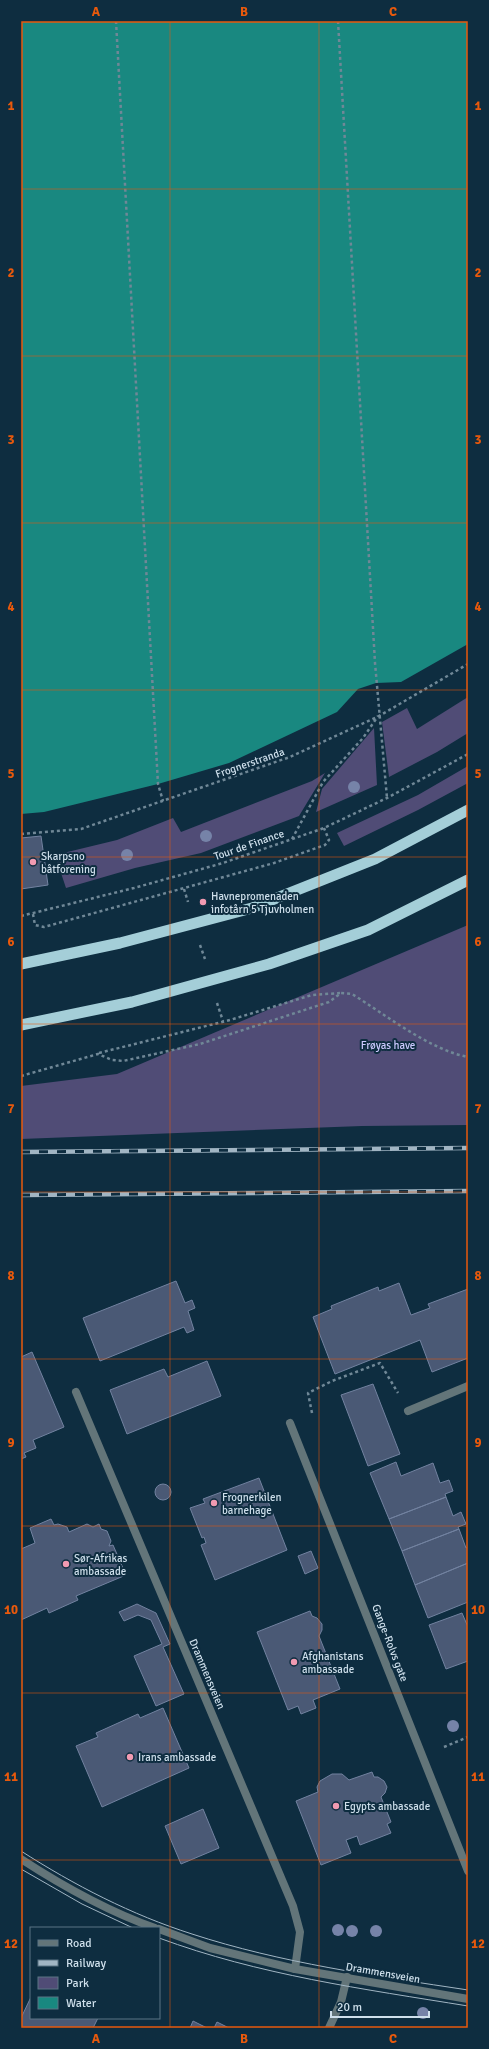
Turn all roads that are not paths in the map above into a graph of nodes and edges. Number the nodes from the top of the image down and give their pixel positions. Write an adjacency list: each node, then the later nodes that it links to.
1 (468, 810): 3 (highway)
2 (468, 880): 4 (highway)
3 (21, 964)
4 (21, 1024)
5 (468, 1386): 7 (street)
6 (76, 1392): 13 (street, Drammensveien)
7 (408, 1411)
8 (290, 1423): 10 (street, Gange-Rolvs gate)
9 (21, 1858): 11 (street)
10 (468, 1871)
11 (152, 1927)
12 (160, 1929): 13 (street, Drammensveien)
13 (295, 1969): 14 (street, Drammensveien)
14 (347, 1977): 15 (street, Drammensveien); 16 (street)
15 (468, 1999)
16 (329, 2028)

